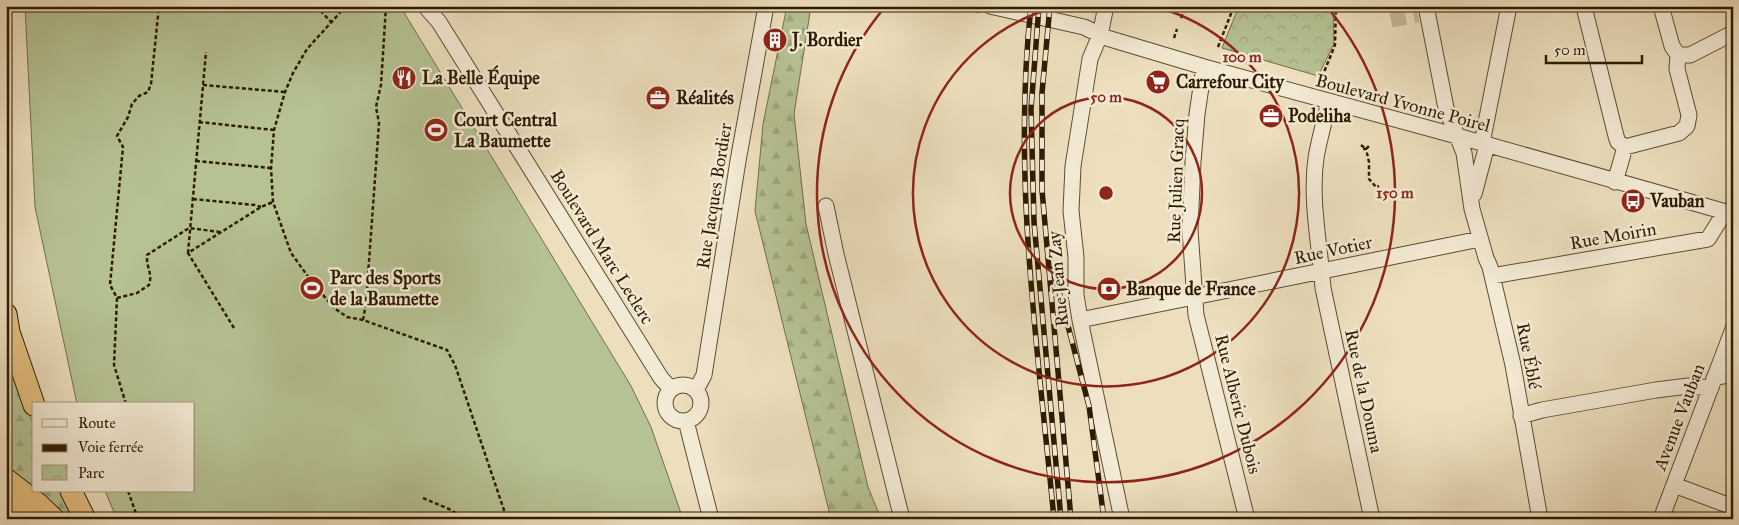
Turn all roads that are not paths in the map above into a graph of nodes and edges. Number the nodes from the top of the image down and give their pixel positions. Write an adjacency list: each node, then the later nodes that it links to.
1 (425, 6): 10 (street, Boulevard Marc Leclerc)
2 (435, 6): 10 (street, Boulevard Marc Leclerc)
3 (766, 6): 33 (street, Rue Jacques Bordier)
4 (990, 6): 12 (street, Boulevard Yvonne Poirel)
5 (1106, 6): 12 (street, Rue Jean Zay)
6 (1509, 6): 17 (street, Rue Éblé)
7 (1586, 6): 18 (street)
8 (1661, 6): 13 (street)
9 (1424, 12): 16 (street, Rue Éblé)
10 (439, 22): 32 (street, Boulevard Marc Leclerc)
11 (1733, 33): 13 (street)
12 (1100, 34): 14 (street, Boulevard Yvonne Poirel); 28 (street, Rue Jean Zay)
13 (1678, 55): 18 (street)
14 (1204, 67): 15 (street, Boulevard Yvonne Poirel); 26 (street, Rue Julien Gracq)
15 (1329, 101): 16 (street, Boulevard Yvonne Poirel); 24 (street, Rue de la Douma)
16 (1457, 136): 17 (street, Boulevard Yvonne Poirel); 20 (street, Rue Éblé)
17 (1484, 144): 19 (street, Boulevard Yvonne Poirel); 20 (street, Rue Éblé)
18 (1625, 147): 19 (street)
19 (1615, 182): 22 (street, Boulevard Yvonne Poirel)
20 (1471, 203): 23 (street, Rue Éblé)
21 (826, 206): 46 (street)
22 (1729, 213): 25 (street, Rue Moirin)
23 (1480, 239): 24 (street, Rue Votier); 25 (street, Rue Éblé)
24 (1322, 272): 26 (street, Rue Votier); 49 (street, Rue de la Douma)
25 (1492, 276): 35 (street, Rue Éblé)
26 (1194, 298): 28 (street, Rue Votier); 48 (street, Rue Alberic Dubois)
27 (6, 314): 34 (highway)
28 (1080, 320): 47 (street, Rue Jean Zay)
29 (1733, 329): 31 (street, Avenue Vauban)
30 (1733, 374): 31 (street)
31 (1712, 383): 35 (street); 38 (street, Avenue Vauban)
32 (671, 389): 33 (street); 36 (street)
33 (696, 390): 36 (street)
34 (33, 402)
35 (1521, 416): 50 (street, Rue Éblé)
36 (686, 421): 45 (street)
37 (6, 478): 43 (highway)
38 (1674, 485): 41 (street); 51 (street, Avenue Vauban)
39 (72, 492): 44 (highway)
40 (6, 502): 42 (highway)
41 (1733, 507)
42 (27, 519)
43 (54, 519)
44 (85, 519)
45 (711, 519)
46 (902, 519)
47 (1122, 519)
48 (1248, 519)
49 (1372, 519)
50 (1540, 519)
51 (1661, 519)

